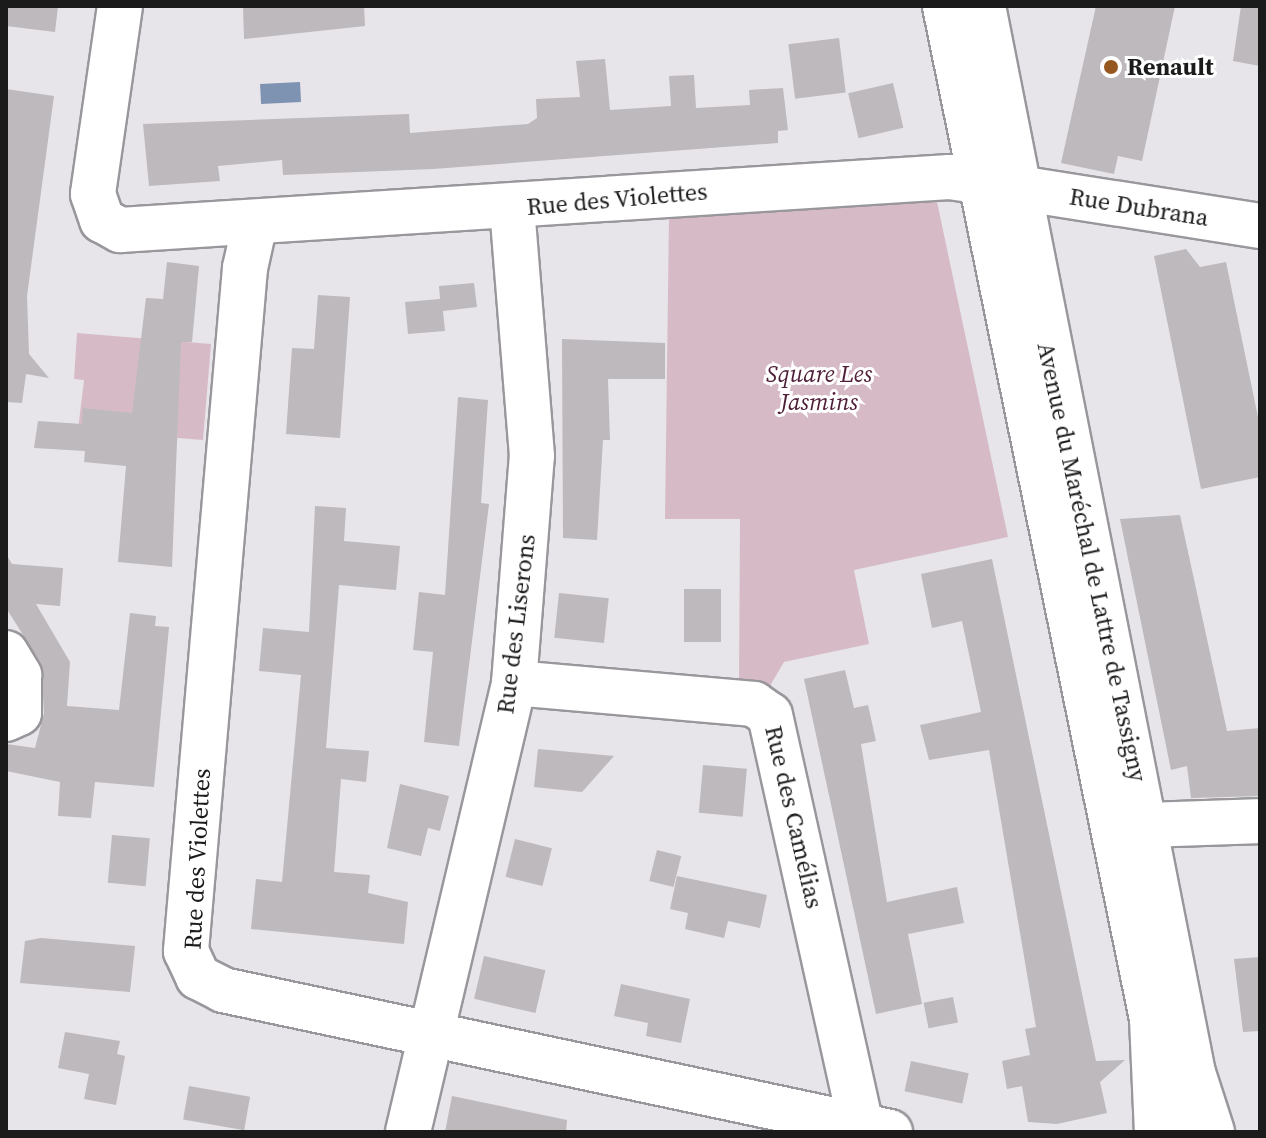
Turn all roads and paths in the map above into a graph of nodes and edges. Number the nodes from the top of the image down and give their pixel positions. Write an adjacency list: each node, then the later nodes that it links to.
1 (120, 6): 8 (street, Rue des Violettes)
2 (945, 6): 6 (street, Avenue du Maréchal de Lattre de Tassigny)
3 (974, 6): 5 (street, Avenue du Maréchal de Lattre de Tassigny)
4 (983, 6): 5 (street, Avenue du Maréchal de Lattre de Tassigny)
5 (992, 51): 6 (street, Avenue du Maréchal de Lattre de Tassigny)
6 (999, 184): 7 (street, Rue des Violettes); 9 (street, Rue Dubrana); 10 (street, Avenue du Maréchal de Lattre de Tassigny); 15 (street, Avenue du Maréchal de Lattre de Tassigny)
7 (512, 208): 8 (street, Rue des Violettes); 12 (street, Rue des Liserons)
8 (255, 223): 16 (street, Rue des Violettes)
9 (1260, 226)
10 (1006, 316): 20 (street, Avenue du Maréchal de Lattre de Tassigny); 21 (street, Avenue du Maréchal de Lattre de Tassigny)
11 (6, 653): 13 (street)
12 (514, 683): 16 (street, Rue des Liserons); 18 (street, Rue des Camélias)
13 (6, 719)
14 (1260, 821): 15 (street)
15 (1146, 825): 17 (street, Avenue du Maréchal de Lattre de Tassigny)
16 (428, 1032): 18 (street, Rue des Violettes); 19 (street, Rue des Liserons)
17 (1193, 1073): 21 (street, Avenue du Maréchal de Lattre de Tassigny); 22 (street, Avenue du Maréchal de Lattre de Tassigny)
18 (876, 1129)
19 (408, 1132)
20 (1157, 1132)
21 (1185, 1132)
22 (1212, 1132)

